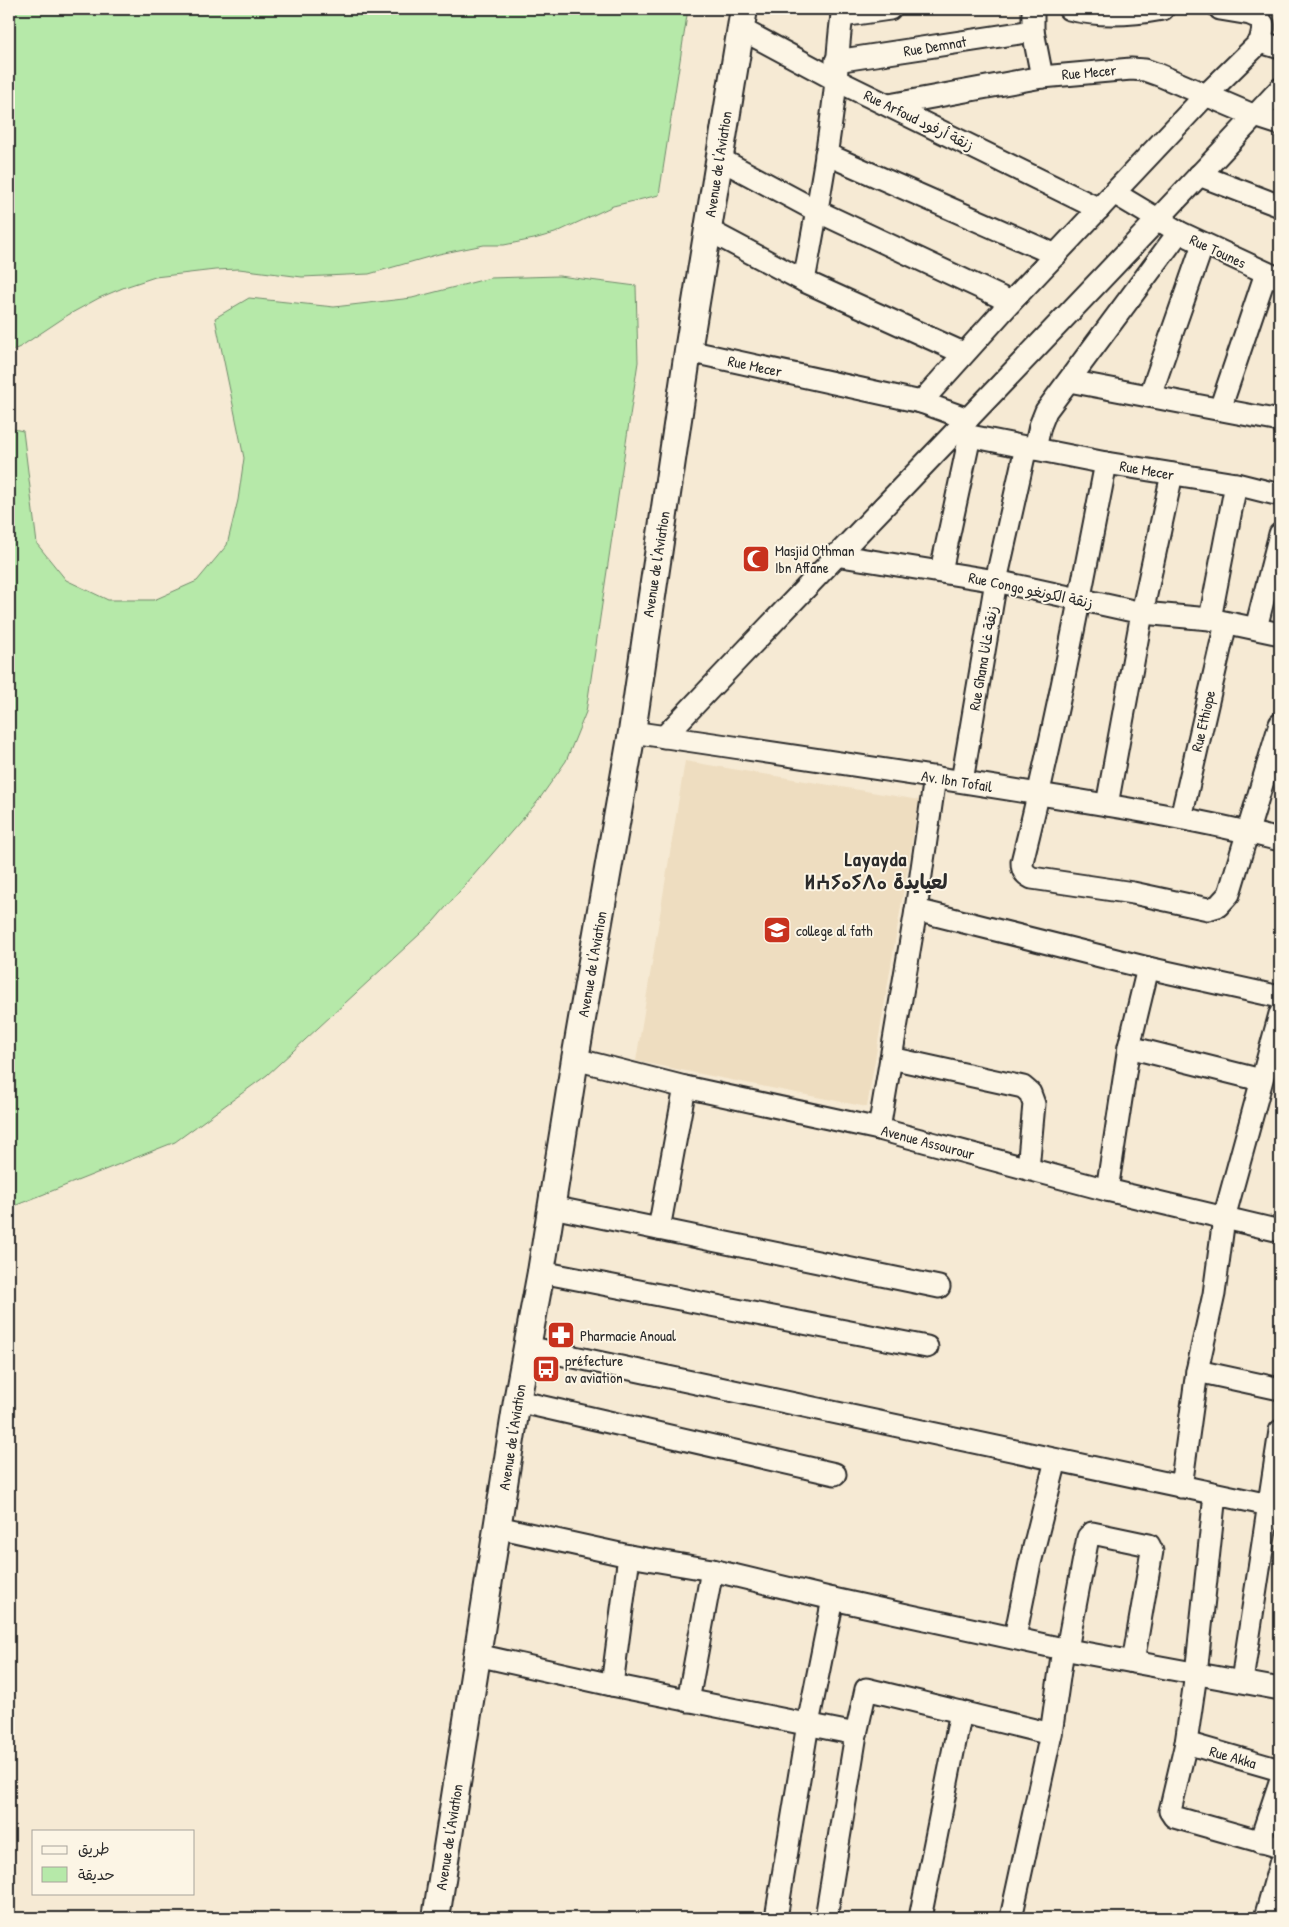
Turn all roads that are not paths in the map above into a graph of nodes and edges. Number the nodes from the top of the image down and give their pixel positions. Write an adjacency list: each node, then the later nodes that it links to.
1 (890, 9): 7 (street)
2 (1033, 9): 10 (street)
3 (1068, 9): 8 (street)
4 (1163, 9): 8 (street)
5 (1220, 9): 6 (street)
6 (1251, 11): 11 (street)
7 (842, 12): 13 (street)
8 (1116, 12)
9 (743, 19): 13 (street, Rue Arfoud زنقة أرفود); 21 (street, Avenue de l'Aviation)
10 (1033, 31): 13 (street, Rue Demnat); 14 (street)
11 (1260, 42): 12 (street); 16 (street)
12 (1280, 48)
13 (836, 70): 17 (street, Rue Arfoud زنقة أرفود); 20 (street)
14 (1042, 77): 16 (street, Rue Mecer); 17 (street, Rue Mecer)
15 (1280, 88): 18 (street)
16 (1206, 95): 18 (street, Rue Mecer); 23 (street)
17 (889, 106): 25 (street, Rue Arfoud زنقة أرفود)
18 (1255, 116): 19 (street, Rue Mecer); 22 (street)
19 (1280, 124)
20 (826, 154): 26 (street); 31 (street)
21 (718, 158): 26 (street); 28 (street, Avenue de l'Aviation)
22 (1199, 175): 24 (street); 27 (street)
23 (1114, 193): 25 (street); 27 (street)
24 (1280, 206)
25 (1099, 208): 31 (street)
26 (817, 211): 33 (street); 34 (street)
27 (1159, 219): 29 (street, Rue Tounes); 42 (street)
28 (708, 230): 33 (street); 35 (street, Avenue de l'Aviation)
29 (1179, 232): 30 (street, Rue Tounes); 37 (street, Rue Ghana زنقة غانا)
30 (1203, 244): 32 (street, Rue Tounes); 38 (street)
31 (1056, 255): 34 (street)
32 (1273, 276): 40 (street)
33 (804, 281): 36 (street)
34 (1011, 302): 36 (street)
35 (688, 351): 39 (street, Rue Mecer); 58 (street, Avenue de l'Aviation)
36 (963, 353): 39 (street)
37 (1069, 381): 38 (street); 43 (street, Rue Ghana زنقة غانا)
38 (1150, 396): 40 (street)
39 (921, 402): 42 (street, Rue Mecer)
40 (1220, 409): 41 (street)
41 (1280, 421)
42 (964, 429): 43 (street, Rue Mecer); 49 (street); 50 (street)
43 (1030, 448): 44 (street, Rue Mecer); 51 (street, Rue Ghana زنقة غانا)
44 (1106, 463): 45 (street, Rue Mecer); 52 (street)
45 (1172, 474): 46 (street, Rue Mecer); 53 (street)
46 (1236, 484): 47 (street, Rue Mecer); 54 (street, Rue Ethiope)
47 (1280, 494)
48 (1280, 534): 55 (street)
49 (835, 555): 50 (street, Rue Congo زنقة الكونغو); 59 (street)
50 (940, 571): 51 (street, Rue Congo زنقة الكونغو)
51 (996, 581): 52 (street, Rue Congo زنقة الكونغو); 62 (street, Rue Ghana زنقة غانا)
52 (1080, 600): 53 (street, Rue Congo زنقة الكونغو); 63 (street)
53 (1142, 613): 54 (street, Rue Congo زنقة الكونغو); 64 (street)
54 (1218, 621): 55 (street, Rue Congo زنقة الكونغو); 65 (street, Rue Ethiope)
55 (1256, 628): 56 (street, Rue Congo زنقة الكونغو)
56 (1280, 634)
57 (1280, 724): 61 (street)
58 (632, 732): 59 (street, Av. Ibn Tofail); 74 (street, Avenue de l'Aviation)
59 (664, 737): 60 (street, Av. Ibn Tofail)
60 (935, 777): 62 (street, Av. Ibn Tofail); 68 (street)
61 (1272, 777): 66 (street)
62 (962, 781): 63 (street, Av. Ibn Tofail)
63 (1039, 794): 64 (street, Av. Ibn Tofail); 66 (street)
64 (1107, 805): 65 (street, Av. Ibn Tofail)
65 (1181, 818): 66 (street, Av. Ibn Tofail)
66 (1248, 832): 67 (street, Av. Ibn Tofail)
67 (1280, 840)
68 (916, 910): 69 (street); 73 (street)
69 (1148, 968): 70 (street); 72 (street)
70 (1280, 997)
71 (1280, 1014): 75 (street)
72 (1129, 1047): 75 (street); 79 (street)
73 (891, 1058): 77 (street); 78 (street)
74 (575, 1059): 76 (street, Avenue Assourour); 80 (street, Avenue de l'Aviation)
75 (1261, 1080): 81 (street)
76 (685, 1087): 77 (street, Avenue Assourour); 82 (street)
77 (880, 1129): 78 (street, Avenue Assourour)
78 (1028, 1169): 79 (street, Avenue Assourour)
79 (1107, 1190): 81 (street, Avenue Assourour)
80 (552, 1207): 82 (street); 84 (street, Avenue de l'Aviation)
81 (1224, 1218): 83 (street, Avenue Assourour); 88 (street)
82 (659, 1229): 85 (street)
83 (1280, 1231)
84 (541, 1272): 86 (street, Avenue de l'Aviation); 87 (street)
85 (939, 1288)
86 (527, 1347): 90 (street, Avenue de l'Aviation); 92 (street)
87 (928, 1347)
88 (1197, 1371): 89 (street); 94 (street)
89 (1280, 1389)
90 (517, 1401): 93 (street); 97 (street, Avenue de l'Aviation)
91 (1280, 1431): 96 (street)
92 (1056, 1460): 94 (street); 101 (street)
93 (835, 1474)
94 (1181, 1487): 95 (street)
95 (1216, 1494): 96 (street); 105 (street)
96 (1268, 1505): 106 (street)
97 (497, 1527): 98 (street); 103 (street, Avenue de l'Aviation)
98 (629, 1556): 99 (street); 107 (street)
99 (712, 1570): 100 (street); 109 (street)
100 (833, 1599): 101 (street); 111 (street)
101 (1015, 1638): 102 (street)
102 (1065, 1649): 104 (street); 104 (street); 113 (street)
103 (477, 1656): 107 (street); 119 (street, Avenue de l'Aviation)
104 (1133, 1662): 105 (street)
105 (1196, 1674): 106 (street); 114 (street)
106 (1242, 1681): 108 (street)
107 (612, 1685): 109 (street)
108 (1280, 1689)
109 (688, 1701): 111 (street)
110 (961, 1712): 112 (street); 113 (street); 122 (street)
111 (808, 1724): 112 (street); 120 (street)
112 (856, 1734): 121 (street)
113 (1050, 1734): 123 (street)
114 (1186, 1743): 115 (street, Rue Akka); 117 (street)
115 (1280, 1770)
116 (1280, 1782): 117 (street)
117 (1270, 1844)
118 (1280, 1864): 124 (street)
119 (436, 1918)
120 (776, 1918)
121 (826, 1918)
122 (920, 1918)
123 (1011, 1918)
124 (1265, 1918)

